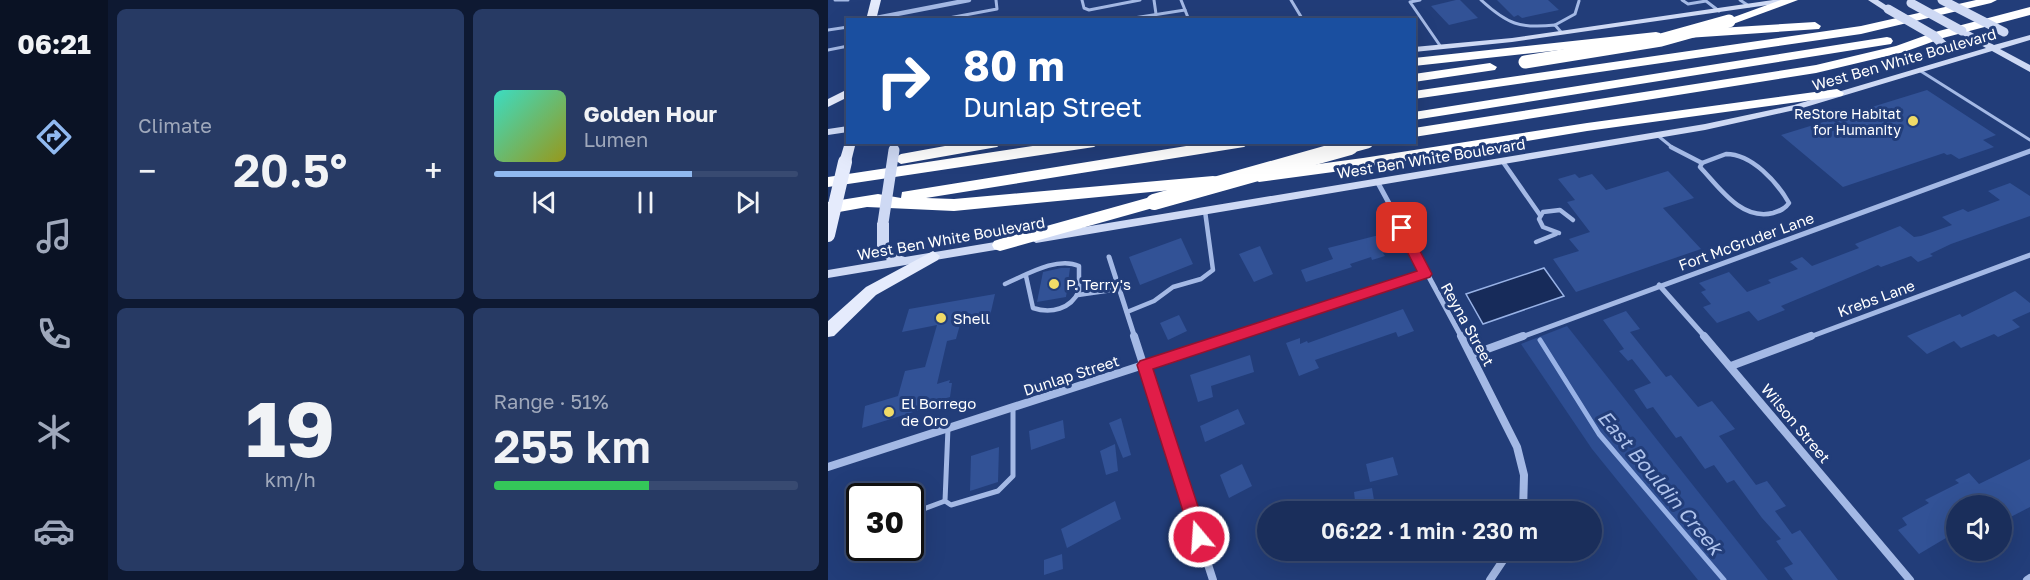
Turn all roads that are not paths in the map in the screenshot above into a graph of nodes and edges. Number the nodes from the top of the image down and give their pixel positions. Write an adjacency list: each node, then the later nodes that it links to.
1 (835, 0): 2 (lane)
2 (848, 0)
3 (876, 0): 30 (main road)
4 (969, 0): 31 (street)
5 (996, 0): 32 (lane)
6 (1082, 0): 7 (lane)
7 (1140, 0)
8 (1154, 0): 27 (lane)
9 (1181, 0): 23 (lane)
10 (1291, 0): 35 (lane)
11 (1420, 0): 42 (lane)
12 (1480, 0): 37 (lane)
13 (1577, 0): 14 (lane); 37 (lane)
14 (1585, 0)
15 (1682, 0): 25 (lane)
16 (1740, 0): 22 (lane)
17 (1791, 0): 22 (main road); 50 (highway, bridge)
18 (1872, 0): 40 (main road, bridge)
19 (1942, 0): 39 (main road, bridge)
20 (1991, 0): 29 (highway)
21 (1908, 2): 43 (main road, bridge)
22 (1749, 6): 25 (main road)
23 (1185, 10): 26 (lane); 34 (lane)
24 (2030, 10): 40 (highway)
25 (1719, 11): 37 (main road)
26 (1170, 12): 27 (lane); 33 (lane)
27 (1156, 14): 28 (lane)
28 (1149, 17)
29 (1912, 17): 46 (highway); 53 (highway)
30 (871, 18)
31 (876, 18)
32 (949, 18)
33 (1170, 18)
34 (1187, 18)
35 (1302, 18)
36 (846, 27): 38 (lane)
37 (1558, 29): 42 (main road)
38 (828, 30)
39 (2030, 36): 43 (main road, West Ben White Boulevard)
40 (1942, 41): 47 (main road); 55 (highway); 58 (highway)
41 (846, 46): 44 (lane)
42 (1441, 47): 45 (main road)
43 (1993, 48): 47 (main road, West Ben White Boulevard); 48 (main road)
44 (828, 50)
45 (1416, 50)
46 (1416, 62)
47 (1942, 63): 49 (main road, West Ben White Boulevard)
48 (2030, 69)
49 (1919, 70): 52 (main road, West Ben White Boulevard); 60 (lane)
50 (1416, 78)
51 (846, 93): 54 (main road)
52 (1837, 93): 59 (main road, West Ben White Boulevard); 73 (highway)
53 (1416, 95)
54 (828, 104)
55 (1416, 116)
56 (846, 129): 57 (main road)
57 (828, 132)
58 (1417, 133)
59 (1657, 135): 68 (main road, West Ben White Boulevard); 69 (lane)
60 (2030, 140)
61 (850, 144): 78 (main road, bridge)
62 (985, 144): 70 (highway)
63 (1081, 144): 71 (highway)
64 (1231, 144): 73 (highway)
65 (1360, 144): 80 (highway, bridge)
66 (896, 146): 84 (main road, bridge)
67 (2030, 151): 89 (street, Fort McGruder Lane)
68 (1503, 162): 72 (main road, West Ben White Boulevard); 76 (lane)
69 (1702, 163): 69 (lane)
70 (828, 171)
71 (828, 182)
72 (1378, 183): 75 (main road, West Ben White Boulevard); 86 (street, Reyna Street)
73 (868, 202): 74 (highway)
74 (828, 208)
75 (1205, 211): 80 (main road, West Ben White Boulevard); 92 (lane)
76 (1540, 215): 77 (lane); 79 (lane)
77 (1573, 220)
78 (828, 235)
79 (1536, 242)
80 (1000, 245): 82 (main road, West Ben White Boulevard)
81 (2030, 255): 96 (street, Krebs Lane)
82 (933, 256): 84 (main road, West Ben White Boulevard); 93 (main road)
83 (1109, 257): 90 (street)
84 (905, 261): 85 (main road, West Ben White Boulevard)
85 (828, 274)
86 (1425, 274): 94 (street, Reyna Street); 95 (street, Dunlap Street)
87 (1026, 276): 88 (lane); 91 (lane); 91 (lane)
88 (1005, 284)
89 (1659, 285): 94 (street, Fort McGruder Lane); 96 (street, Wilson Street)
90 (1119, 289): 91 (lane); 92 (street)
91 (1077, 295)
92 (1127, 312): 95 (street)
93 (828, 331)
94 (1471, 355): 101 (street, Reyna Street)
95 (1145, 365): 97 (street, Dunlap Street); 104 (street)
96 (1731, 366): 106 (street, Wilson Street)
97 (1013, 408): 98 (street, Dunlap Street); 100 (lane)
98 (948, 428): 99 (street, Dunlap Street); 100 (lane)
99 (828, 467)
100 (945, 501): 102 (lane)
101 (1523, 501)
102 (924, 509)
103 (1503, 561): 105 (street)
104 (1213, 580)
105 (1490, 580)
106 (1910, 580)

